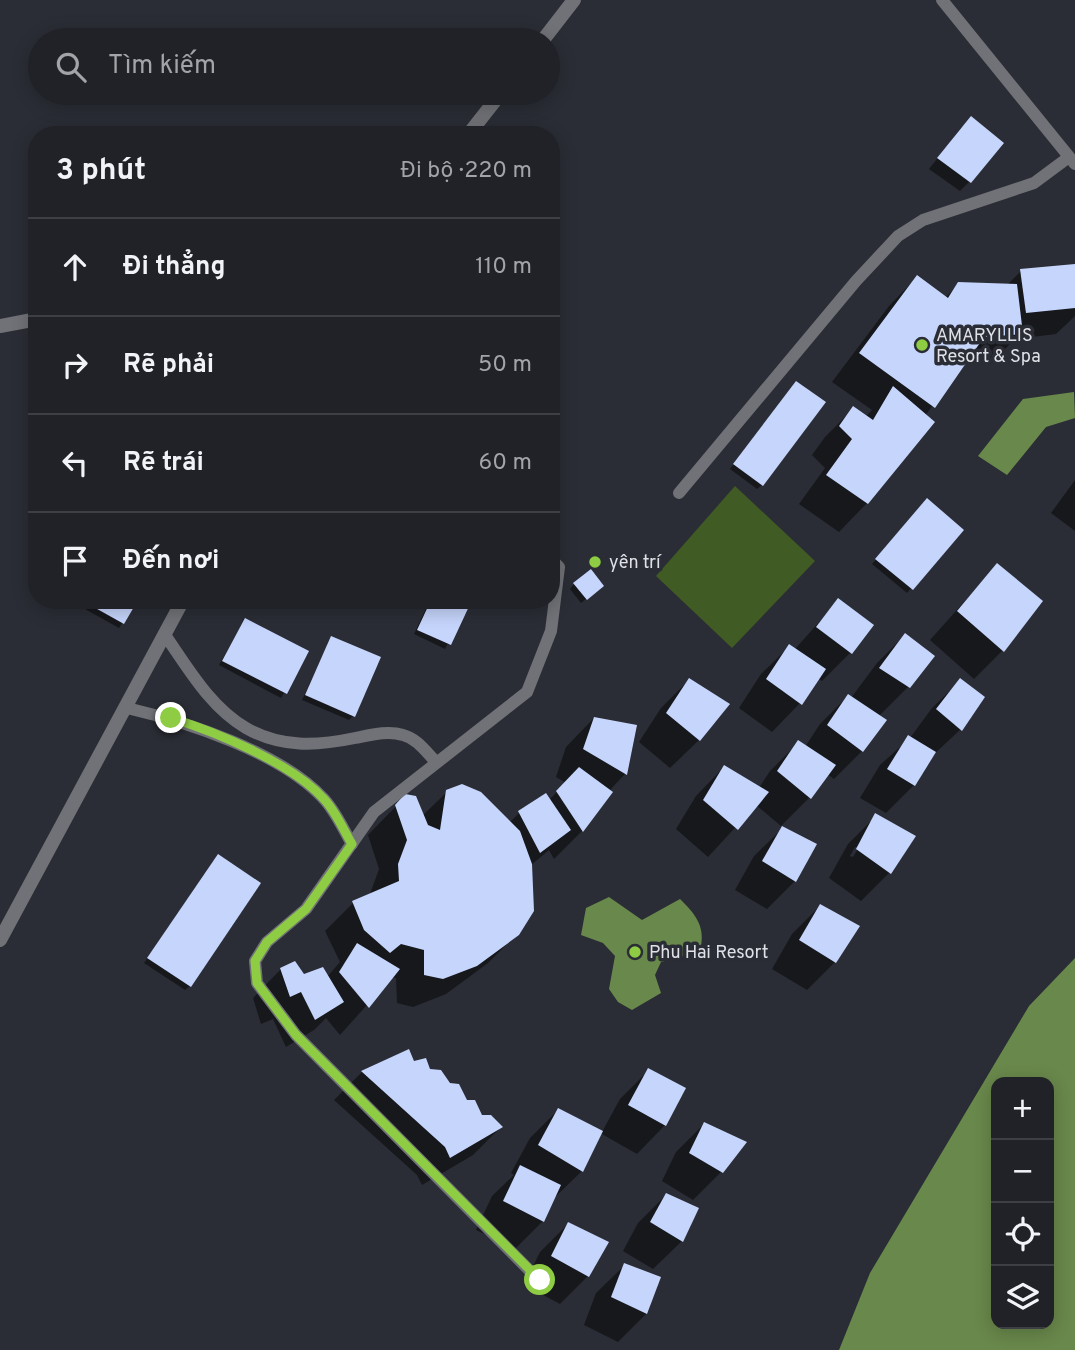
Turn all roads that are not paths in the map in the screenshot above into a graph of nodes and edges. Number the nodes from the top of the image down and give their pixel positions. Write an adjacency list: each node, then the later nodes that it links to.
1 (574, 0): 3 (street)
2 (942, 0): 6 (lane)
3 (552, 28)
4 (492, 105): 5 (street)
5 (475, 126)
6 (1072, 161): 9 (lane)
7 (28, 321): 8 (street)
8 (0, 327)
9 (679, 493)
10 (178, 609): 12 (street)
11 (554, 609): 14 (lane)
12 (165, 635): 13 (street); 14 (lane)
13 (127, 708): 15 (lane); 16 (street)
14 (436, 762): 15 (lane)
15 (352, 844): 17 (lane)
16 (0, 940)
17 (540, 1280)

